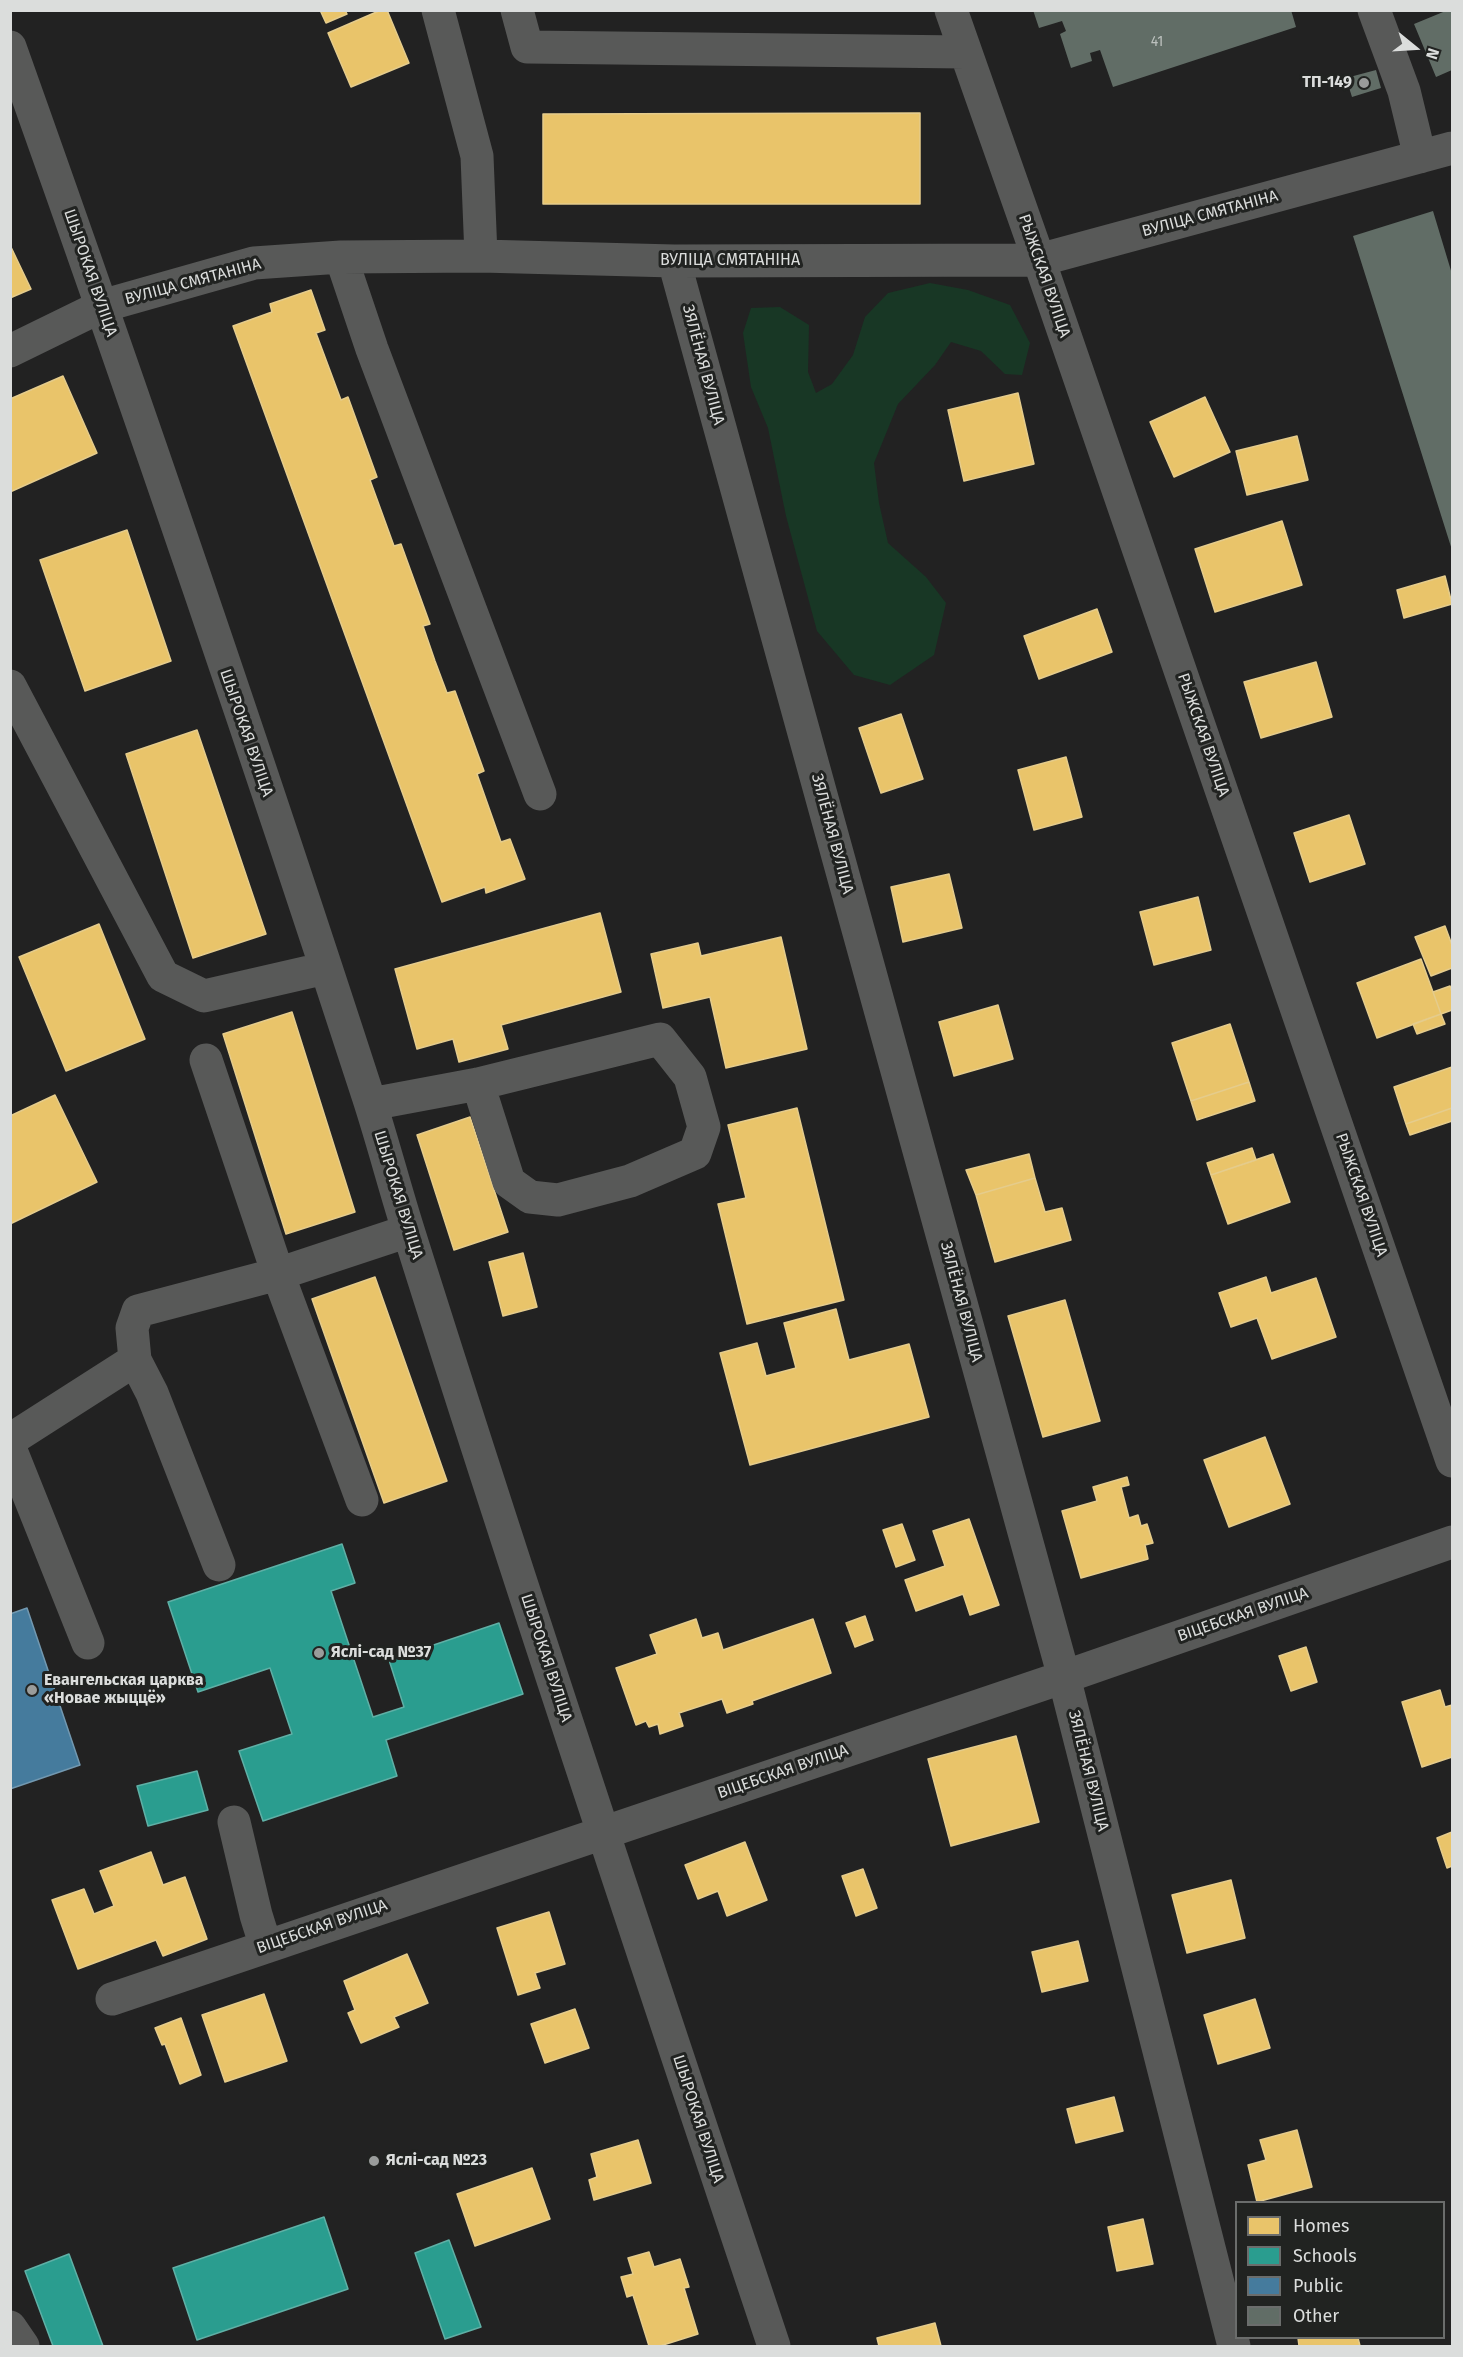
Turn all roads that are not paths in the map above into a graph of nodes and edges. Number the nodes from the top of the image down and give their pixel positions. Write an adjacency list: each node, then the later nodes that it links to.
1 (438, 10): 9 (street)
2 (517, 10): 6 (street)
3 (951, 10): 6 (street, РЫЖСКАЯ ВУЛІЦА)
4 (1374, 10): 8 (street)
5 (10, 47): 13 (street, ШЫРОКАЯ ВУЛІЦА)
6 (965, 52): 11 (street, РЫЖСКАЯ ВУЛІЦА)
7 (1452, 148): 8 (street, ВУЛІЦА СМЯТАНІНА)
8 (1420, 158): 11 (street, ВУЛІЦА СМЯТАНІНА)
9 (481, 256): 10 (street, ВУЛІЦА СМЯТАНІНА); 12 (street, ВУЛІЦА СМЯТАНІНА)
10 (341, 257): 13 (street, ВУЛІЦА СМЯТАНІНА); 16 (street)
11 (1039, 260): 12 (street, ВУЛІЦА СМЯТАНІНА); 26 (street, РЫЖСКАЯ ВУЛІЦА)
12 (674, 261): 31 (street, ЗЯЛЁНАЯ ВУЛІЦА)
13 (102, 306): 14 (street, ВУЛІЦА СМЯТАНІНА); 17 (street, ШЫРОКАЯ ВУЛІЦА)
14 (10, 351)
15 (10, 686): 17 (street)
16 (540, 794)
17 (326, 968): 20 (street, ШЫРОКАЯ ВУЛІЦА)
18 (206, 1060): 22 (street)
19 (478, 1084): 19 (street); 20 (street)
20 (370, 1104): 21 (street, ШЫРОКАЯ ВУЛІЦА)
21 (408, 1231): 22 (street); 33 (street, ШЫРОКАЯ ВУЛІЦА)
22 (279, 1274): 23 (street); 27 (street)
23 (135, 1360): 24 (street); 29 (street)
24 (10, 1440)
25 (10, 1449): 30 (street)
26 (1452, 1461)
27 (362, 1500)
28 (1452, 1542): 31 (street, ВІЦЕБСКАЯ ВУЛІЦА)
29 (219, 1565)
30 (88, 1643)
31 (1064, 1677): 33 (street, ВІЦЕБСКАЯ ВУЛІЦА); 39 (street, ЗЯЛЁНАЯ ВУЛІЦА)
32 (234, 1822): 34 (street)
33 (603, 1833): 34 (street, ВІЦЕБСКАЯ ВУЛІЦА); 38 (street, ШЫРОКАЯ ВУЛІЦА)
34 (266, 1947): 35 (street, ВІЦЕБСКАЯ ВУЛІЦА)
35 (112, 1999)
36 (10, 2327): 37 (street)
37 (23, 2346)
38 (774, 2346)
39 (1234, 2346)

